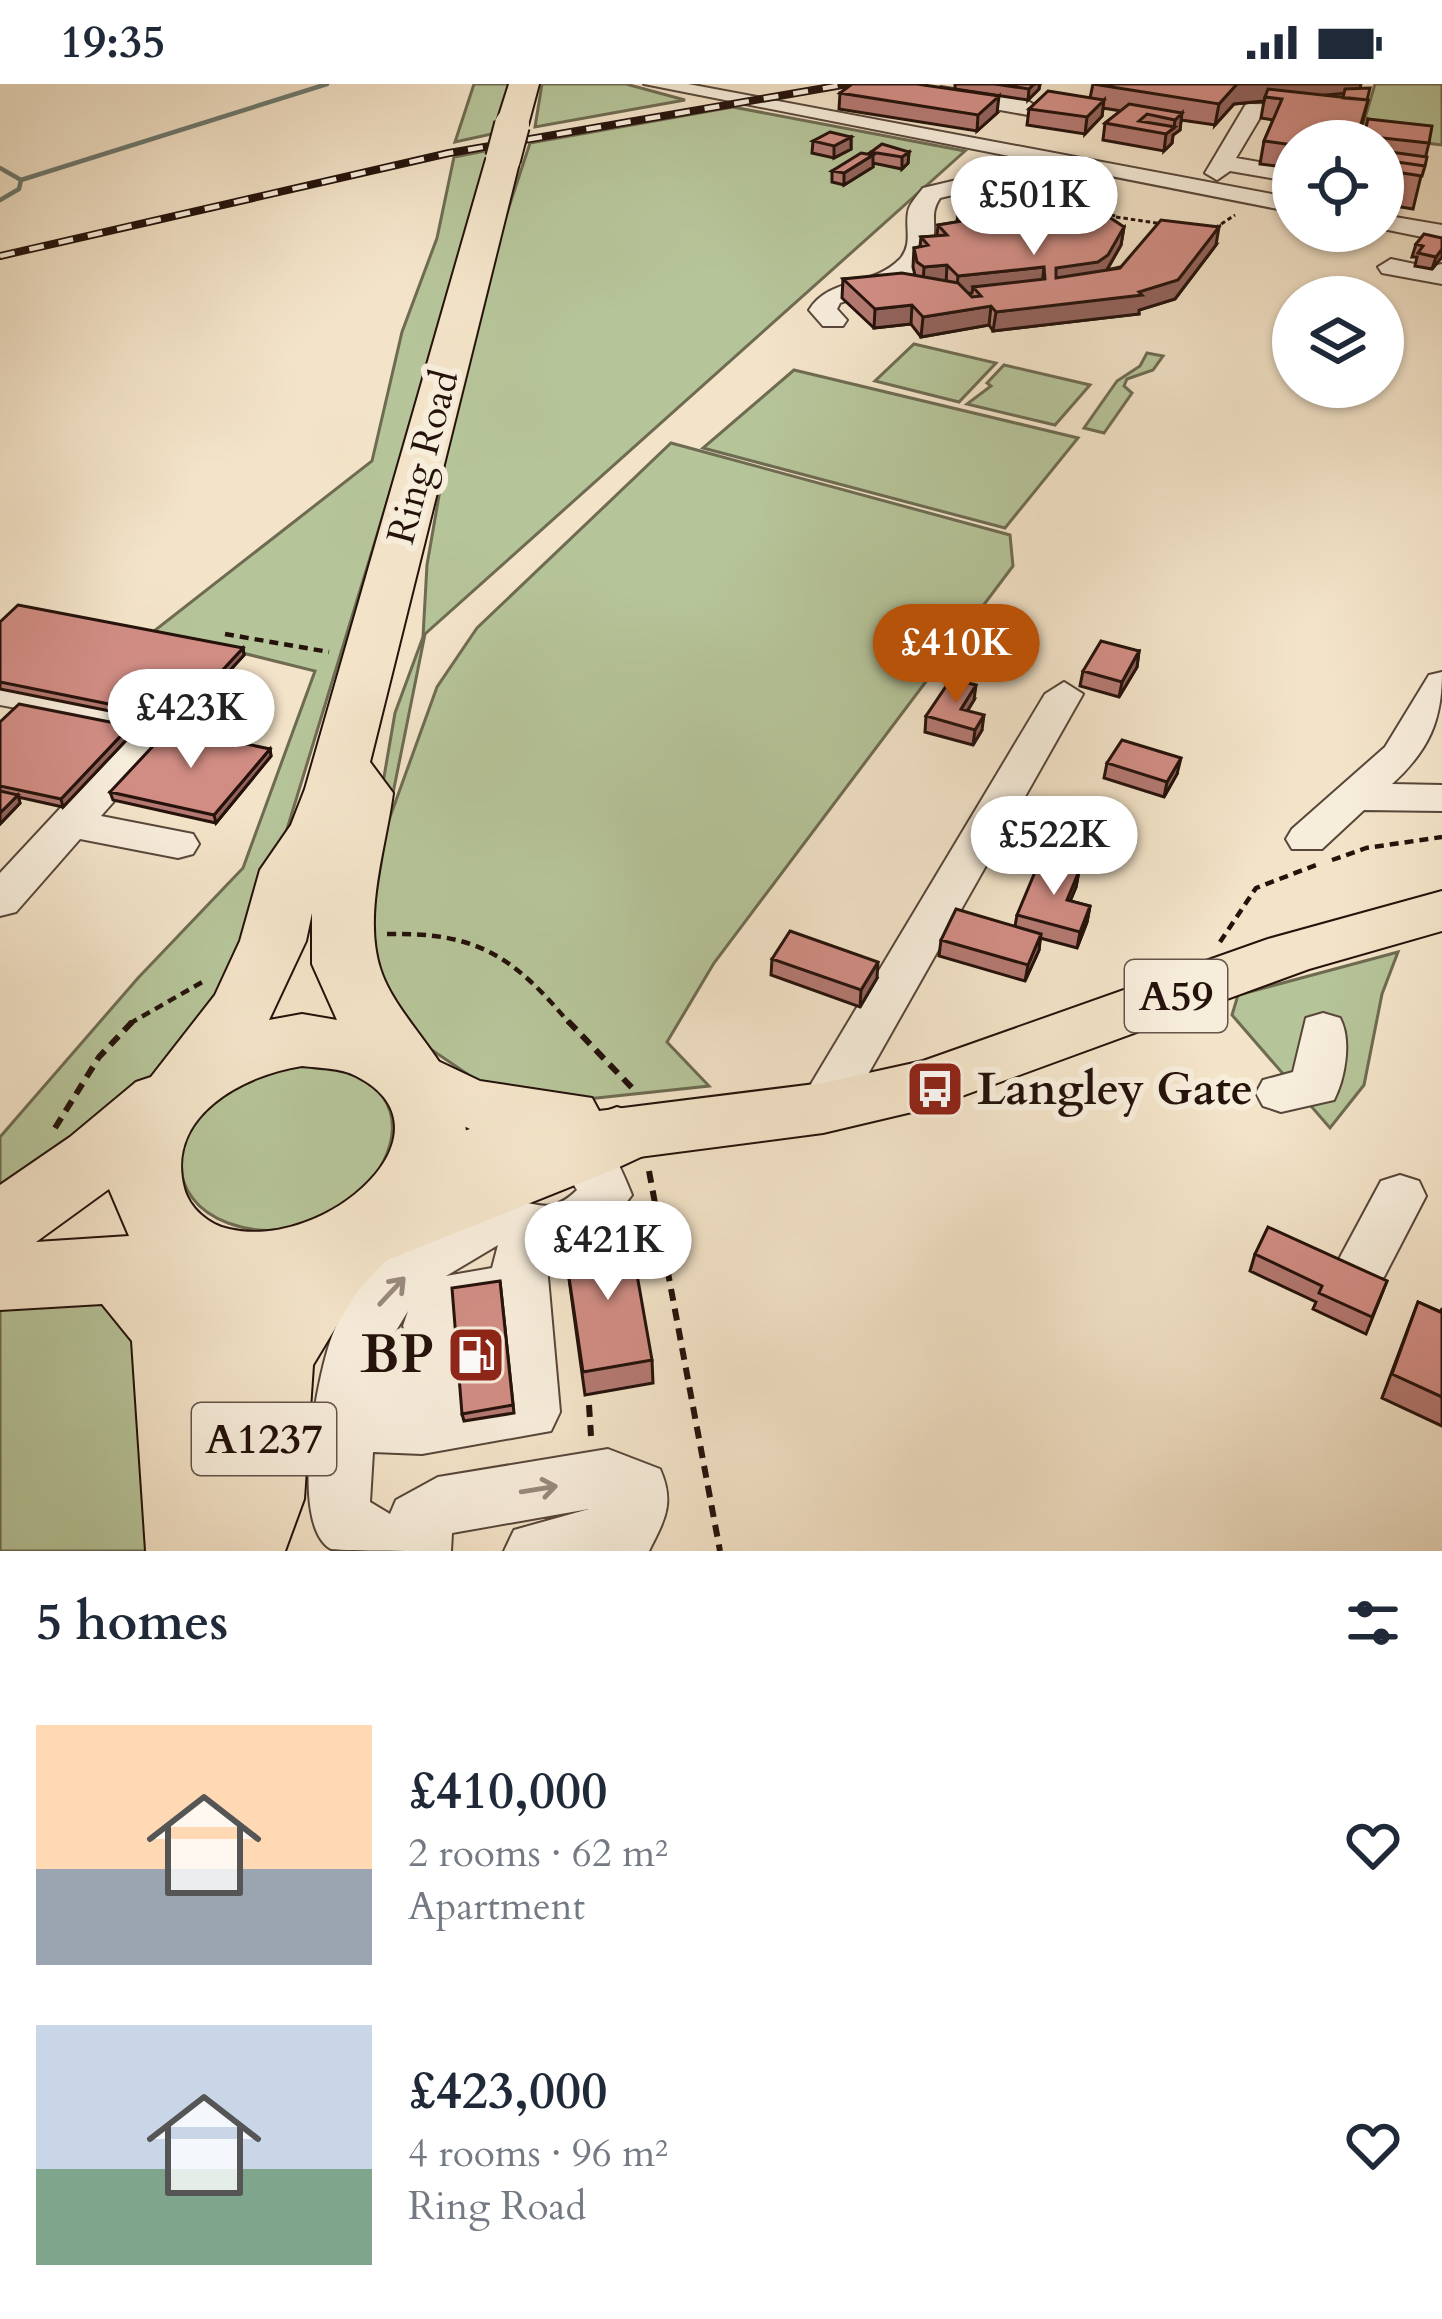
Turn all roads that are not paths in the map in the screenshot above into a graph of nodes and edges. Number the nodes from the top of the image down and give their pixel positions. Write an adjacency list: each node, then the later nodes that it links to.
1 (524, 84): 25 (highway, Ring Road)
2 (654, 84): 7 (street)
3 (925, 90): 6 (street)
4 (1053, 98): 6 (street)
5 (1332, 111): 9 (street)
6 (1018, 122): 7 (street)
7 (981, 147): 10 (street)
8 (1192, 156): 13 (street)
9 (1222, 164): 11 (street); 15 (street)
10 (1110, 171): 13 (street); 14 (street)
11 (1272, 172)
12 (982, 181): 21 (street)
13 (1171, 182): 15 (street)
14 (1090, 189)
15 (1207, 189): 16 (street)
16 (1272, 201)
17 (1404, 223): 18 (street)
18 (1442, 232)
19 (1391, 267): 20 (street)
20 (1440, 271)
21 (833, 320)
22 (1442, 682): 26 (street)
23 (0, 693): 28 (street)
24 (1064, 694): 39 (street)
25 (341, 764): 29 (highway, Ring Road); 36 (highway)
26 (1353, 797): 27 (street); 30 (street)
27 (1442, 798)
28 (70, 824): 31 (street); 32 (street)
29 (320, 828): 35 (highway, Ring Road); 37 (highway, Ring Road)
30 (1307, 839)
31 (178, 844)
32 (0, 901)
33 (1442, 911): 39 (main road, A59)
34 (1323, 1030): 38 (street)
35 (327, 1040): 36 (highway); 37 (highway)
36 (411, 1074): 40 (main road, A59); 42 (highway)
37 (191, 1076): 41 (highway); 44 (highway)
38 (1281, 1093)
39 (823, 1108): 40 (main road, A59)
40 (612, 1132): 42 (main road, A59); 45 (street); 46 (highway)
41 (141, 1160): 47 (highway); 49 (highway)
42 (423, 1171): 46 (highway)
43 (1400, 1196): 48 (street)
44 (0, 1226)
45 (554, 1234): 52 (street); 53 (street, one-way to 45)
46 (350, 1248): 49 (highway); 57 (highway, A1237)
47 (0, 1250)
48 (1365, 1261)
49 (216, 1262): 50 (highway); 56 (highway, A1237)
50 (115, 1268): 51 (highway); 55 (highway)
51 (0, 1276)
52 (522, 1329): 53 (street); 53 (street)
53 (341, 1437): 54 (street)
54 (381, 1538): 58 (street, one-way to 58)
55 (191, 1551)
56 (224, 1551)
57 (240, 1551)
58 (536, 1551)

